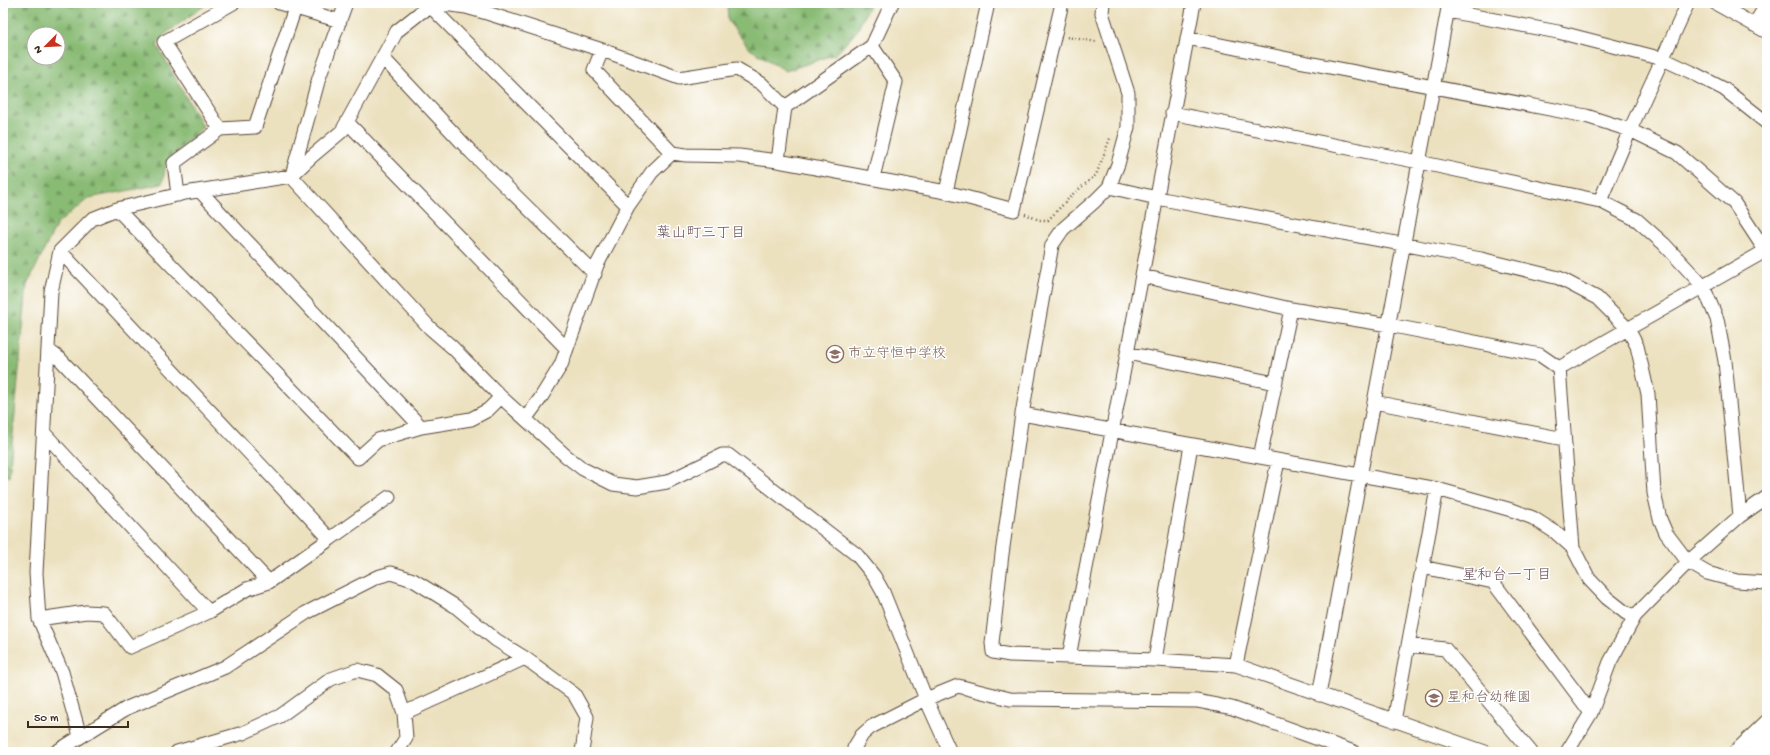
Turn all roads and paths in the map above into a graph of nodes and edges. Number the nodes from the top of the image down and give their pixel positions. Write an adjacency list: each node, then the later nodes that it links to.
1 (233, 3): 30 (street)
2 (279, 3): 13 (street)
3 (346, 3): 15 (street)
4 (892, 3): 20 (street)
5 (988, 3): 40 (street)
6 (1062, 3): 18 (street)
7 (1103, 3): 38 (street)
8 (1194, 3): 19 (street)
9 (1688, 3): 24 (street)
10 (1715, 3): 16 (street)
11 (1767, 4): 16 (street)
12 (1449, 7): 24 (street); 25 (street)
13 (295, 8): 15 (street); 30 (street)
14 (432, 8): 22 (street); 23 (street); 44 (street)
15 (340, 21): 36 (street)
16 (1754, 25): 17 (street)
17 (1767, 32)
18 (1055, 34): 21 (path); 46 (street)
19 (1188, 38): 25 (street); 27 (street)
20 (872, 46): 26 (street); 37 (street)
21 (1100, 46)
22 (602, 50): 26 (street); 33 (street)
23 (383, 58): 28 (street); 50 (street)
24 (1663, 59): 29 (street); 32 (street)
25 (1434, 86): 32 (street); 35 (street)
26 (785, 107): 34 (street)
27 (1172, 113): 35 (street); 42 (street)
28 (347, 122): 36 (street); 56 (street)
29 (1767, 123)
30 (220, 130): 41 (street)
31 (1112, 130): 46 (path)
32 (1630, 130): 43 (street); 49 (street)
33 (672, 153): 34 (street); 44 (street)
34 (778, 161): 37 (street)
35 (1420, 162): 43 (street); 47 (street)
36 (292, 176): 39 (street); 61 (street)
37 (873, 178): 40 (street)
38 (1109, 187): 42 (street); 63 (street)
39 (200, 191): 41 (street); 65 (street)
40 (946, 192): 46 (street)
41 (178, 195): 45 (street)
42 (1157, 198): 47 (street); 51 (street)
43 (1600, 201): 52 (street)
44 (628, 206): 50 (street)
45 (117, 209): 48 (street); 65 (street)
46 (1014, 210)
47 (1404, 244): 54 (street); 55 (street)
48 (60, 251): 57 (street); 77 (street)
49 (1767, 251): 52 (street)
50 (595, 274): 56 (street)
51 (1142, 276): 53 (street); 58 (street)
52 (1703, 286): 55 (street); 76 (street)
53 (1291, 309): 54 (street); 60 (street)
54 (1389, 324): 59 (street); 62 (street)
55 (1628, 329): 59 (street); 79 (street)
56 (567, 349): 64 (street)
57 (48, 350): 67 (street); 81 (street)
58 (1127, 353): 60 (street); 66 (street)
59 (1559, 368): 68 (street)
60 (1275, 383): 70 (street)
61 (501, 397): 64 (street); 65 (street)
62 (1374, 402): 68 (street); 72 (street)
63 (1022, 414): 66 (street); 87 (street)
64 (526, 418): 92 (street)
65 (421, 427)
66 (1111, 430): 69 (street); 87 (street)
67 (44, 433): 83 (street); 85 (street)
68 (1564, 439): 78 (street)
69 (1191, 445): 70 (street); 89 (street)
70 (1260, 457): 71 (street)
71 (1278, 461): 72 (street); 90 (street)
72 (1360, 475): 73 (street); 91 (street)
73 (1437, 489): 78 (street); 80 (street)
74 (1767, 496): 76 (street)
75 (389, 497): 77 (street)
76 (1740, 516): 79 (street)
77 (330, 538): 81 (street)
78 (1573, 548): 84 (street)
79 (1688, 562): 82 (street); 84 (street)
80 (1422, 567): 86 (street); 93 (street)
81 (269, 582): 83 (street)
82 (1767, 583)
83 (209, 612): 85 (street)
84 (1635, 616): 93 (street)
85 (39, 619): 97 (street)
86 (1408, 645): 95 (street); 107 (street)
87 (1069, 657): 89 (street)
88 (525, 658): 94 (street); 97 (street); 102 (street)
89 (1154, 660): 90 (street)
90 (1236, 665): 91 (street)
91 (1319, 695): 95 (street)
92 (926, 699): 103 (street); 104 (street); 105 (street)
93 (1591, 713): 108 (street)
94 (404, 714): 100 (street); 101 (street)
95 (1394, 721): 106 (street)
96 (1767, 721): 109 (street)
97 (80, 736): 99 (street)
98 (1767, 736): 110 (street)
99 (56, 752)
100 (177, 752)
101 (396, 752)
102 (582, 752)
103 (854, 752)
104 (950, 752)
105 (1354, 752)
106 (1485, 752)
107 (1531, 752)
108 (1566, 752)
109 (1735, 752)
110 (1755, 752)

